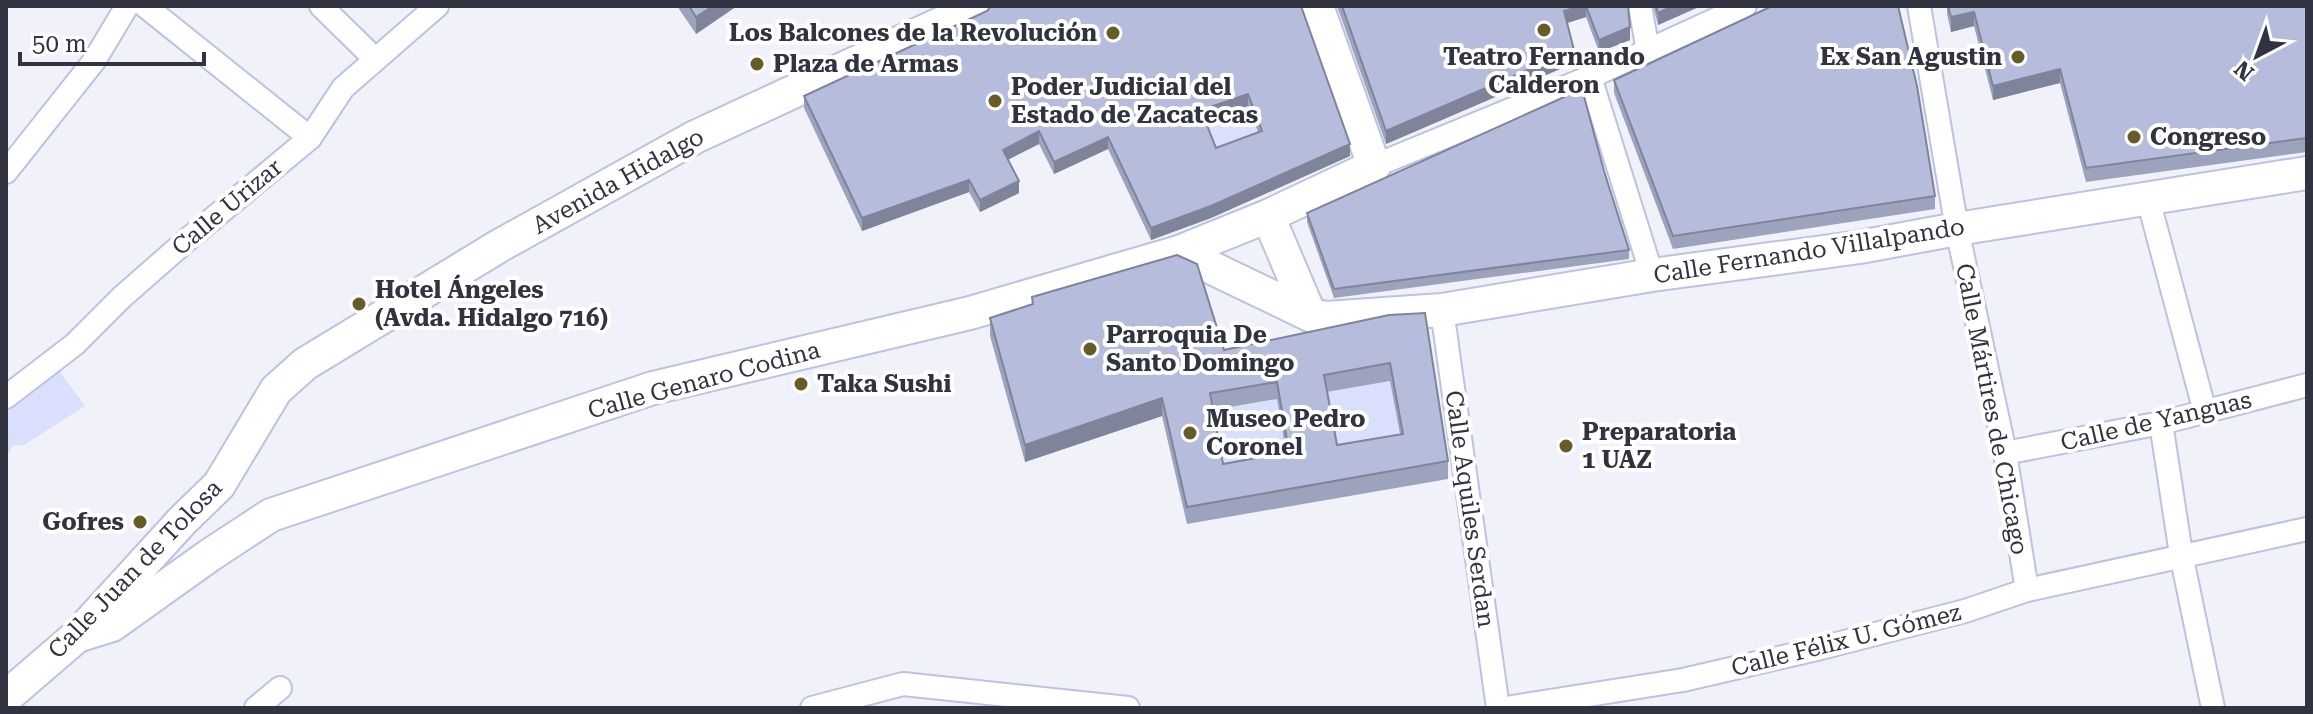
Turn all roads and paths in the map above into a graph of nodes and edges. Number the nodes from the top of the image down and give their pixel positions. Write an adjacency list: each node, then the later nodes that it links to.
1 (127, 6): 15 (street)
2 (145, 6): 13 (street)
3 (321, 6): 11 (street)
4 (437, 6): 11 (street, Calle Urizar)
5 (979, 6): 25 (street, Avenida Hidalgo)
6 (1317, 6): 14 (street)
7 (1640, 6): 10 (street)
8 (1745, 6): 10 (street)
9 (1919, 6): 19 (street, Calle Mártires de Chicago)
10 (1648, 51): 12 (street)
11 (374, 58): 13 (street, Calle Urizar)
12 (1590, 77): 14 (street); 21 (street)
13 (310, 138): 26 (street, Calle Urizar)
14 (1374, 166): 18 (street, Calle Genaro Codina)
15 (6, 172)
16 (2307, 173): 17 (street, Calle Fernando Villalpando)
17 (2148, 199): 19 (street, Calle Fernando Villalpando); 27 (street)
18 (1268, 216): 20 (street, Calle Genaro Codina); 23 (street)
19 (1957, 229): 21 (street, Calle Fernando Villalpando); 29 (street, Calle Mártires de Chicago)
20 (1179, 252): 23 (street); 33 (street, Calle Genaro Codina)
21 (1652, 275): 22 (street, Calle Fernando Villalpando)
22 (1442, 310): 23 (street, Calle Fernando Villalpando); 39 (street, Calle Aquiles Serdan)
23 (1310, 315)
24 (2307, 385): 27 (street, Calle de Yanguas)
25 (276, 390): 33 (street, Calle Juan de Tolosa)
26 (6, 397)
27 (2205, 412): 28 (street, Calle de Yanguas)
28 (2161, 423): 29 (street, Calle de Yanguas); 31 (street)
29 (2005, 453): 32 (street, Calle Mártires de Chicago)
30 (2307, 529): 31 (street, Calle Félix U. Gómez)
31 (2181, 554): 32 (street, Calle Félix U. Gómez); 41 (street)
32 (2027, 590): 40 (street, Calle Félix U. Gómez)
33 (77, 636): 35 (street, Calle Juan de Tolosa)
34 (280, 688): 36 (street)
35 (6, 697)
36 (256, 708)
37 (812, 708): 38 (street)
38 (1128, 708)
39 (1498, 708)
40 (1506, 708)
41 (2213, 708)

